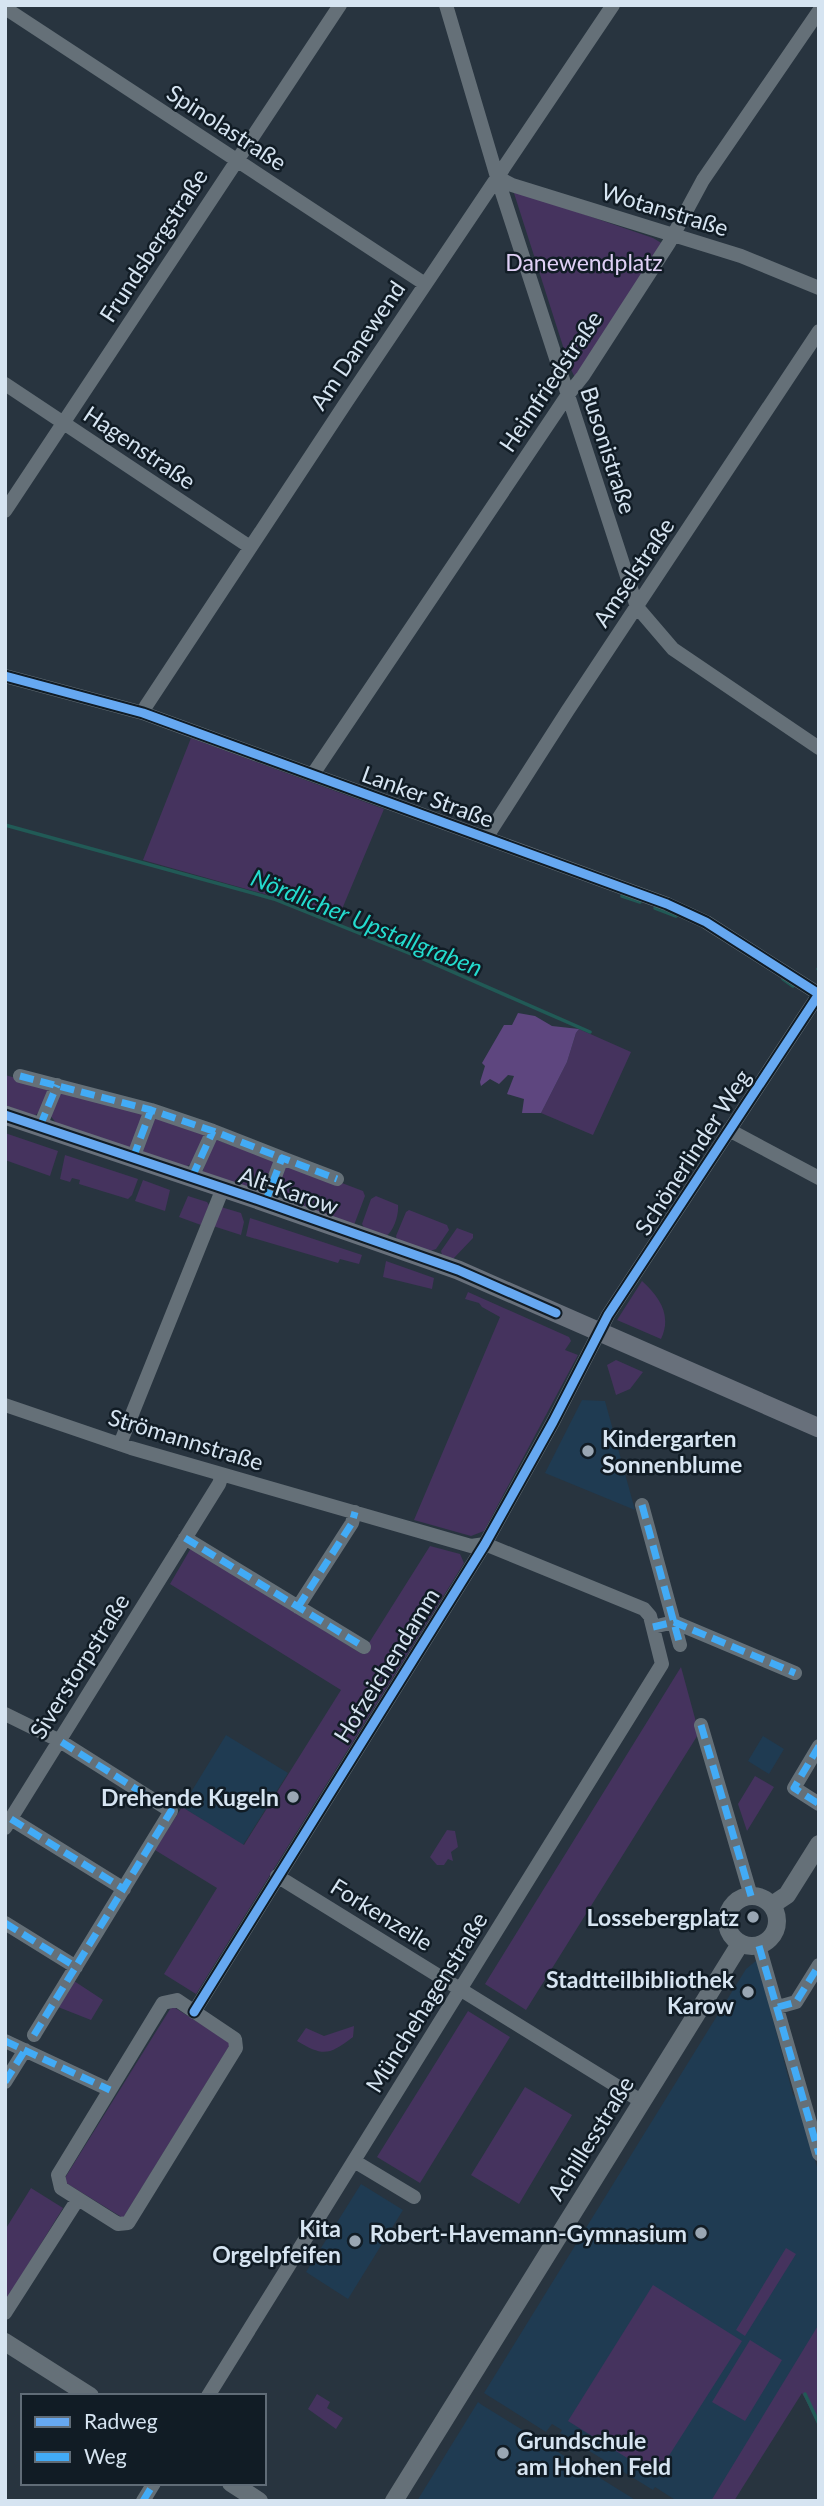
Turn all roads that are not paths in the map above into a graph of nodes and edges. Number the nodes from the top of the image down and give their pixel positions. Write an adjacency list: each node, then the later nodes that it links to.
1 (340, 5): 6 (street, Frundsbergstraße)
2 (446, 5): 7 (street, Busonistraße)
3 (613, 5): 7 (street, Am Danewend)
4 (5, 8): 6 (street, Spinolastraße)
5 (819, 11): 8 (street, Heimfriedstraße)
6 (236, 160): 9 (street, Spinolastraße); 14 (street, Frundsbergstraße)
7 (497, 177): 8 (street, Wotanstraße); 9 (street, Am Danewend); 13 (street, Busonistraße)
8 (673, 234): 10 (street, Wotanstraße); 13 (street, Heimfriedstraße)
9 (425, 284): 16 (street, Am Danewend)
10 (819, 288)
11 (819, 331): 17 (street, Amselstraße)
12 (5, 384): 14 (street, Hagenstraße)
13 (567, 396): 17 (street, Busonistraße); 21 (street, Heimfriedstraße)
14 (63, 422): 15 (street, Frundsbergstraße); 16 (street, Hagenstraße)
15 (5, 511)
16 (250, 547): 19 (street, Am Danewend)
17 (637, 607): 20 (street, Busonistraße); 22 (street, Amselstraße)
18 (5, 676): 19 (street, Lanker Straße)
19 (143, 713): 21 (street, Lanker Straße)
20 (819, 748)
21 (313, 774): 22 (street, Lanker Straße)
22 (486, 838): 23 (street, Lanker Straße)
23 (819, 994): 29 (street, Schönerlinder Weg)
24 (20, 1076): 25 (street, Alt-Karow)
25 (57, 1085): 26 (street, Alt-Karow); 28 (street)
26 (151, 1110): 30 (street, Alt-Karow); 31 (street)
27 (5, 1115): 28 (main road, Alt-Karow)
28 (40, 1126): 31 (main road, Alt-Karow)
29 (729, 1130): 34 (street); 38 (street, Schönerlinder Weg)
30 (213, 1131): 32 (street, Alt-Karow); 33 (street)
31 (134, 1158): 33 (main road, Alt-Karow)
32 (282, 1158): 35 (street, Alt-Karow); 37 (street, Alt-Karow)
33 (192, 1177): 36 (main road, Alt-Karow)
34 (819, 1178)
35 (337, 1179)
36 (223, 1188): 37 (main road, Alt-Karow); 41 (street)
37 (265, 1203): 38 (main road, Alt-Karow)
38 (598, 1331): 40 (main road, Alt-Karow); 46 (street, Hofzeichendamm)
39 (5, 1405): 41 (street, Strömannstraße)
40 (819, 1428)
41 (120, 1444): 42 (street, Strömannstraße)
42 (222, 1475): 44 (street, Strömannstraße); 45 (street, Siverstorpstraße)
43 (642, 1505): 48 (street)
44 (355, 1512): 46 (street, Strömannstraße); 47 (street)
45 (186, 1538): 47 (street); 55 (street, Siverstorpstraße)
46 (485, 1544): 49 (street, Strömannstraße); 60 (street, Hofzeichendamm)
47 (298, 1607): 51 (street)
48 (674, 1622): 49 (street); 50 (street); 52 (street)
49 (653, 1627): 69 (street, Münchehagenstraße)
50 (680, 1645)
51 (364, 1647)
52 (795, 1673)
53 (5, 1714): 55 (street)
54 (701, 1725): 62 (street)
55 (60, 1741): 58 (street, Siverstorpstraße); 61 (street)
56 (819, 1746): 57 (street)
57 (819, 1804)
58 (8, 1824): 61 (street, Siverstorpstraße)
59 (819, 1844): 63 (street)
60 (277, 1876): 69 (street, Forkenzeile); 71 (street, Hofzeichendamm)
61 (124, 1889): 68 (street)
62 (751, 1896): 63 (street); 65 (street)
63 (772, 1905): 66 (street)
64 (5, 1923): 68 (street)
65 (740, 1944): 66 (street); 77 (street, Achillesstraße)
66 (759, 1946): 70 (street)
67 (819, 1965): 70 (street)
68 (76, 1967): 72 (street)
69 (461, 1990): 77 (street, Forkenzeile); 79 (street, Münchehagenstraße)
70 (778, 2007): 78 (street)
71 (194, 2012): 76 (street); 81 (street)
72 (34, 2035)
73 (5, 2041): 74 (street)
74 (25, 2050): 75 (street); 76 (street)
75 (5, 2082)
76 (110, 2090): 81 (street)
77 (642, 2101): 90 (street, Achillesstraße)
78 (819, 2154)
79 (354, 2161): 80 (street); 85 (street, Münchehagenstraße)
80 (414, 2197)
81 (78, 2199): 82 (street)
82 (5, 2313)
83 (5, 2343): 84 (street)
84 (87, 2394)
85 (209, 2394)
86 (153, 2485): 88 (street)
87 (234, 2485): 89 (street)
88 (143, 2501)
89 (260, 2501)
90 (394, 2501)

